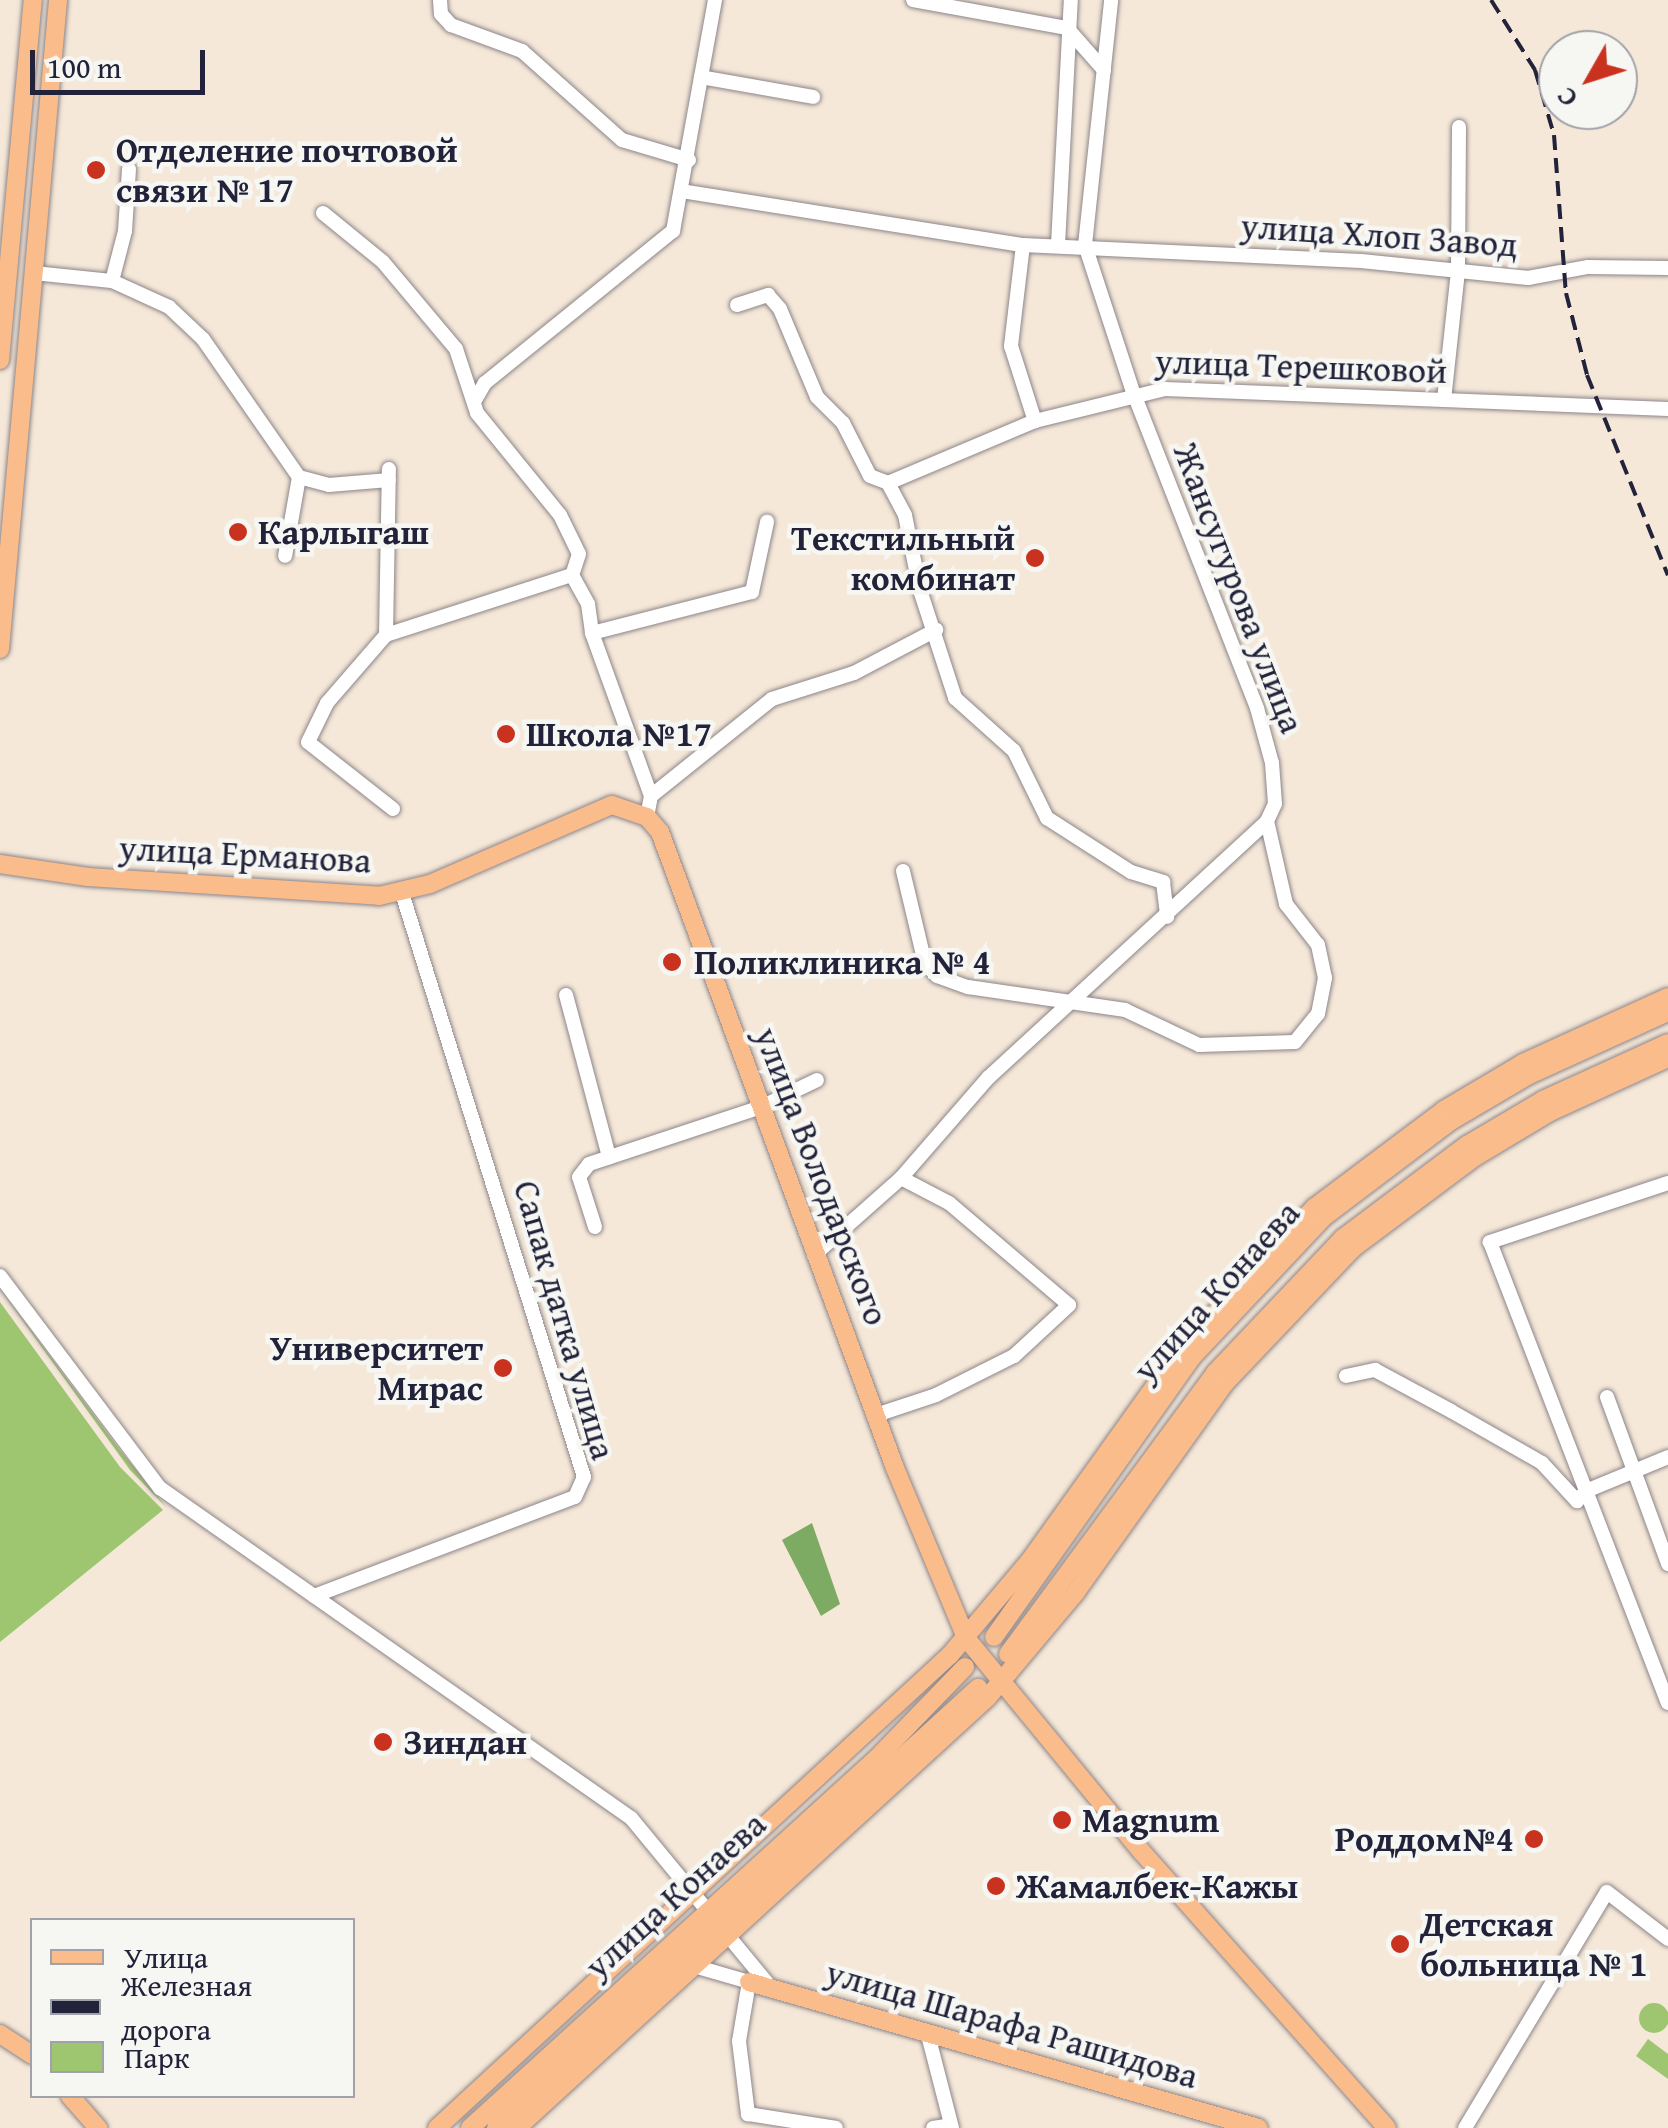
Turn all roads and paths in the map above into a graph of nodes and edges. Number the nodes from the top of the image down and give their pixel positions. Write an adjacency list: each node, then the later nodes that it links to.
1 (33, 0): 25 (main road)
2 (58, 0): 22 (main road)
3 (440, 0): 13 (street)
4 (715, 0): 10 (street)
5 (913, 0): 8 (street)
6 (1071, 0): 8 (street)
7 (1112, 0): 9 (street, Жансугурова улица)
8 (1067, 28): 9 (street); 18 (street)
9 (1104, 70): 19 (street, Жансугурова улица)
10 (701, 77): 11 (street); 13 (street)
11 (814, 97)
12 (1459, 127): 21 (street)
13 (689, 160): 15 (street)
14 (130, 169): 23 (street)
15 (680, 190): 17 (street, улица Хлоп Завод); 27 (street)
16 (324, 213): 27 (street)
17 (1023, 245): 18 (street, улица Хлоп Завод); 30 (street)
18 (1058, 245): 19 (street, улица Хлоп Завод)
19 (1084, 245): 21 (street, улица Хлоп Завод); 26 (street, Жансугурова улица)
20 (1668, 268): 21 (street, улица Хлоп Завод)
21 (1458, 271): 28 (street)
22 (34, 274): 23 (street); 33 (main road)
23 (112, 281): 31 (street)
24 (737, 305): 32 (street)
25 (0, 360)
26 (1133, 392): 28 (street, улица Терешковой); 30 (street, улица Терешковой); 44 (street, Жансугурова улица)
27 (475, 400): 36 (street)
28 (1444, 400): 29 (street, улица Терешковой)
29 (1668, 409)
30 (1035, 421): 32 (street, улица Терешковой)
31 (299, 477): 35 (street); 39 (street)
32 (888, 482): 37 (street)
33 (6, 504): 40 (main road)
34 (768, 522): 38 (street)
35 (285, 556)
36 (572, 576): 38 (street); 39 (street)
37 (936, 630): 41 (street); 48 (street)
38 (592, 633): 41 (street)
39 (386, 635): 42 (street)
40 (0, 649)
41 (651, 796): 43 (street)
42 (393, 809)
43 (648, 817): 47 (main road, улица Ерманова); 56 (main road, улица Володарского)
44 (1267, 821): 48 (street); 51 (street, Жансугурова улица)
45 (0, 864): 47 (main road, улица Ерманова)
46 (902, 871): 51 (street, Жансугурова улица)
47 (402, 892): 70 (street, Сапак датка улица)
48 (1167, 917): 51 (street)
49 (566, 995): 57 (street)
50 (1668, 997): 72 (main road, улица Конаева)
51 (1074, 1003): 58 (street)
52 (1668, 1012): 71 (main road, улица Конаева)
53 (1668, 1042): 73 (main road, улица Конаева)
54 (1668, 1058): 75 (main road)
55 (817, 1080): 56 (street)
56 (760, 1107): 57 (street); 61 (main road, улица Володарского)
57 (609, 1157): 60 (street)
58 (900, 1178): 61 (street); 65 (street)
59 (1668, 1183): 68 (street)
60 (596, 1226)
61 (814, 1255): 65 (main road, улица Володарского)
62 (0, 1276): 70 (street)
63 (1346, 1376): 68 (street)
64 (1607, 1397): 67 (street)
65 (878, 1414): 72 (main road, улица Володарского)
66 (1668, 1457): 67 (street)
67 (1631, 1472): 68 (street); 69 (street)
68 (1586, 1491): 77 (street)
69 (1668, 1564)
70 (314, 1596): 78 (street)
71 (994, 1637)
72 (966, 1638): 74 (main road, улица Володарского); 78 (main road, улица Конаева)
73 (1008, 1654)
74 (974, 1664): 75 (main road, улица Володарского); 79 (main road, улица Конаева)
75 (1000, 1684): 79 (main road); 97 (main road, улица Володарского)
76 (978, 1688): 79 (main road, улица Конаева)
77 (1668, 1703)
78 (692, 1892): 79 (street); 90 (main road, улица Конаева)
79 (719, 1923): 81 (main road); 83 (street); 91 (main road, улица Конаева); 92 (main road, улица Конаева)
80 (1668, 1939): 98 (street)
81 (694, 1966): 82 (street); 93 (main road)
82 (749, 1982): 83 (main road, улица Шарафа Рашидова); 94 (street)
83 (772, 1989): 85 (main road, улица Шарафа Рашидова)
84 (0, 2034): 86 (main road)
85 (928, 2035): 88 (street); 96 (main road, улица Шарафа Рашидова)
86 (30, 2053)
87 (72, 2098): 89 (main road)
88 (952, 2126): 95 (street)
89 (98, 2128)
90 (437, 2128)
91 (470, 2128)
92 (496, 2128)
93 (517, 2128)
94 (836, 2128)
95 (933, 2128)
96 (1258, 2128)
97 (1387, 2128)
98 (1464, 2128)

